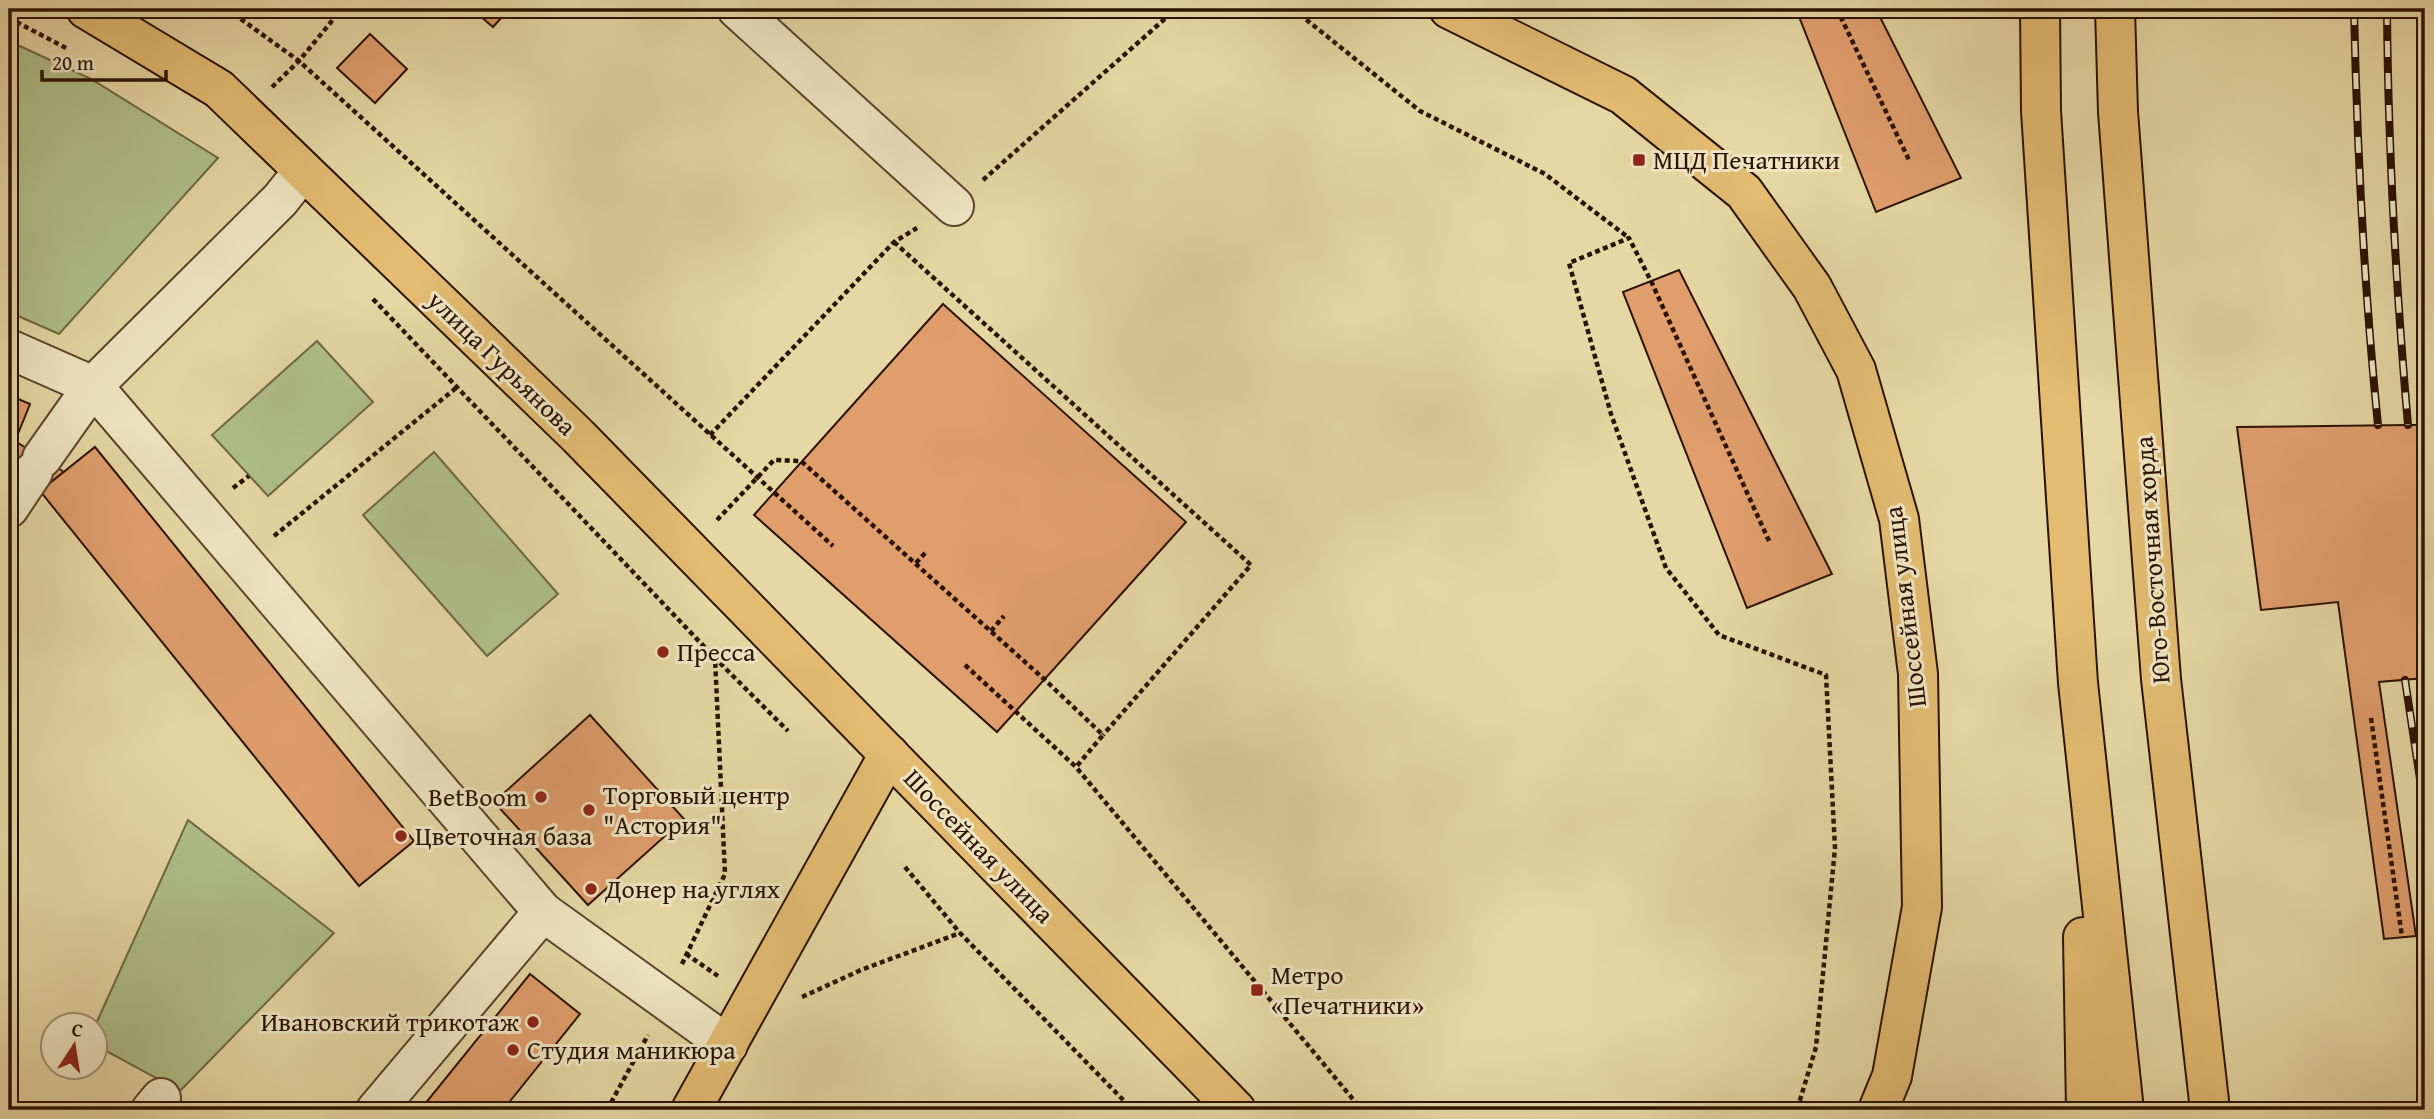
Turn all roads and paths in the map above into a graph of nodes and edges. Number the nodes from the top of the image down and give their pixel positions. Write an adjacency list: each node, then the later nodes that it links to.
1 (86, 9): 15 (main road, улица Гурьянова)
2 (227, 9): 13 (path)
3 (327, 9): 13 (path)
4 (737, 9): 16 (lane)
5 (1176, 9): 16 (path)
6 (1293, 9): 17 (path)
7 (1449, 9): 55 (main road, Шоссейная улица)
8 (1837, 9): 14 (path)
9 (2040, 9): 35 (main road)
10 (2115, 9): 58 (main road, Юго-Восточная хорда)
11 (9, 18): 12 (path)
12 (69, 50)
13 (299, 61): 23 (path)
14 (1909, 160)
15 (303, 171): 21 (lane); 39 (main road, улица Гурьянова)
16 (954, 206): 18 (path)
17 (1629, 238): 26 (path); 54 (path)
18 (894, 243): 23 (path); 38 (path)
19 (373, 299): 22 (path)
20 (9, 349): 21 (lane)
21 (93, 386): 25 (lane); 29 (lane)
22 (456, 388): 29 (path); 33 (path)
23 (710, 435): 24 (path)
24 (758, 478): 27 (path); 30 (path)
25 (9, 508)
26 (1769, 541)
27 (833, 546)
28 (926, 552): 30 (path)
29 (243, 561): 42 (lane)
30 (916, 564): 32 (path)
31 (1004, 616): 32 (path)
32 (991, 631): 38 (path)
33 (715, 658): 37 (path); 46 (path)
34 (965, 665): 40 (path)
35 (2078, 683): 56 (main road); 57 (main road)
36 (2371, 718): 44 (path)
37 (788, 731)
38 (1103, 735): 40 (path)
39 (889, 754): 47 (main road, Шоссейная улица); 52 (main road, Шоссейная улица)
40 (1076, 767): 53 (path)
41 (905, 867): 43 (path)
42 (543, 912): 46 (lane); 48 (lane)
43 (960, 933): 45 (path); 51 (path)
44 (2402, 937)
45 (797, 999)
46 (666, 1001): 47 (lane); 49 (path)
47 (728, 1045): 50 (main road, Шоссейная улица)
48 (376, 1110)
49 (607, 1110)
50 (691, 1110)
51 (1133, 1110)
52 (1236, 1110)
53 (1363, 1110)
54 (1797, 1110)
55 (1878, 1110)
56 (2086, 1110)
57 (2124, 1110)
58 (2210, 1110)

